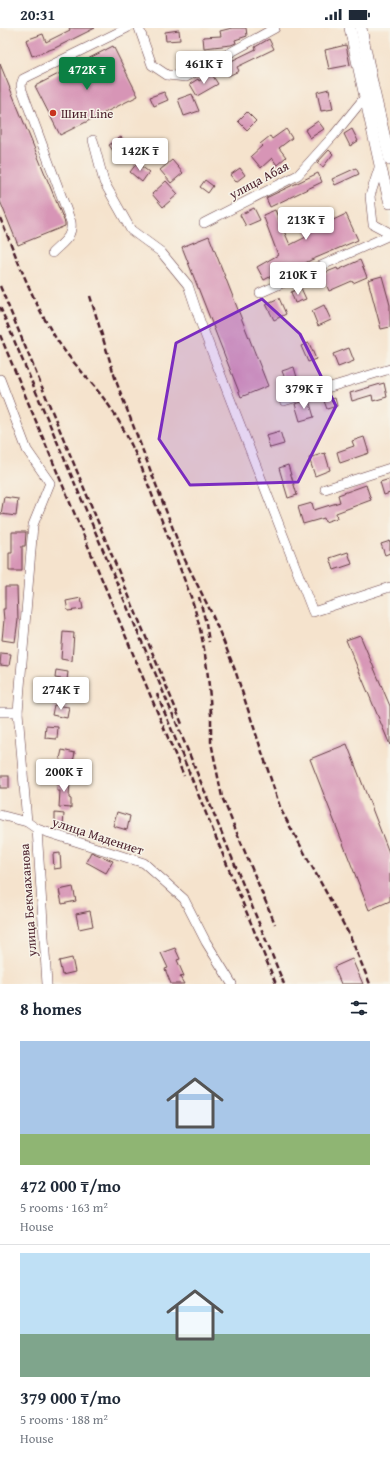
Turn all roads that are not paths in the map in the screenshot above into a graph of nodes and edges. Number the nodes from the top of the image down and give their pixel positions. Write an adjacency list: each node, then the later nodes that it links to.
1 (127, 28): 12 (street)
2 (139, 28): 3 (street)
3 (275, 28)
4 (350, 28): 6 (main road)
5 (361, 28): 8 (main road)
6 (365, 97): 8 (main road); 10 (street, улица Абая)
7 (93, 140): 19 (street)
8 (387, 158): 9 (main road); 11 (street)
9 (390, 203)
10 (204, 223)
11 (390, 234): 13 (street)
12 (52, 252)
13 (260, 293)
14 (390, 369): 16 (street)
15 (0, 379): 21 (street)
16 (284, 401)
17 (390, 468): 18 (street)
18 (325, 489)
19 (390, 588)
20 (0, 712): 21 (street)
21 (18, 712): 23 (street)
22 (0, 815): 23 (street)
23 (27, 822): 24 (street, улица Бекмаханова)
24 (37, 830): 25 (street, улица Бекмаханова); 26 (street, улица Мадениет)
25 (47, 984)
26 (232, 984)

